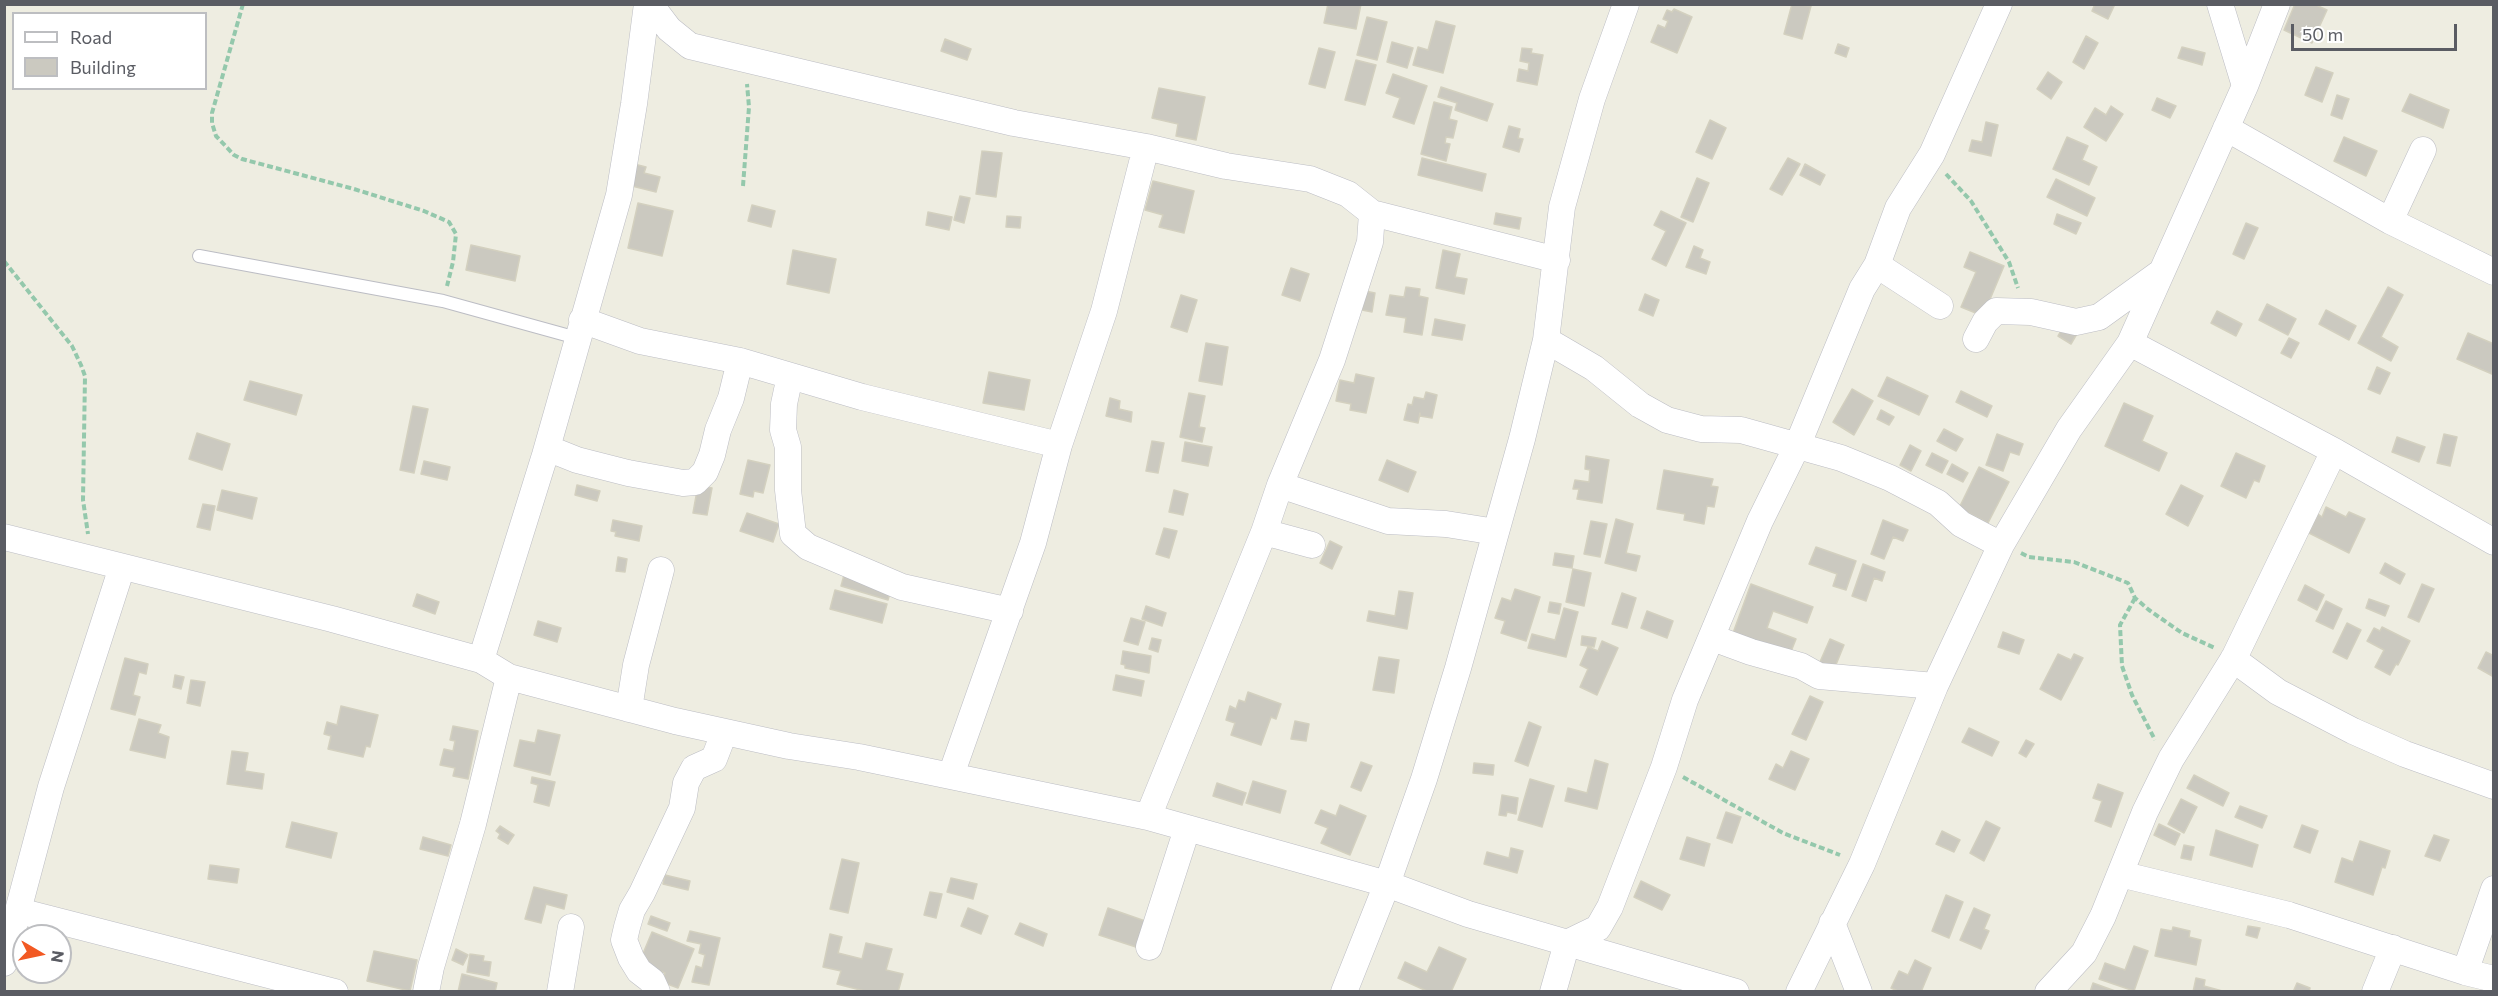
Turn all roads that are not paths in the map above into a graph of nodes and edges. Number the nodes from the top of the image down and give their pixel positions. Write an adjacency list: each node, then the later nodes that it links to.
1 (648, 4): 8 (street); 18 (street)
2 (1626, 4): 13 (street)
3 (1999, 4): 14 (street)
4 (2220, 4): 6 (street)
5 (2277, 4): 6 (street)
6 (2245, 86): 7 (street)
7 (2226, 128): 11 (street); 16 (street)
8 (1146, 147): 10 (street); 25 (street)
9 (2423, 150): 11 (street)
10 (1372, 213): 13 (street); 28 (street)
11 (2390, 221): 15 (street)
12 (200, 256): 18 (lane)
13 (1557, 260): 20 (street)
14 (1877, 265): 17 (street); 24 (street)
15 (2493, 272)
16 (2160, 273): 19 (street); 21 (street)
17 (1940, 306)
18 (580, 329): 22 (street); 26 (street)
19 (1976, 339)
20 (1546, 340): 24 (street); 30 (street)
21 (2130, 343): 27 (street); 34 (street)
22 (740, 361): 23 (street); 26 (street)
23 (790, 376): 25 (street); 37 (street)
24 (1798, 444): 34 (street); 38 (street)
25 (1059, 445): 37 (street)
26 (547, 448): 40 (street)
27 (2334, 451): 32 (street); 39 (street)
28 (1280, 485): 29 (street); 30 (street)
29 (1264, 532): 33 (street); 47 (street)
30 (1496, 532): 50 (street)
31 (4, 537): 35 (street)
32 (2493, 542)
33 (1312, 545)
34 (2001, 545): 42 (street)
35 (122, 567): 40 (street); 52 (street)
36 (661, 570): 43 (street)
37 (1010, 611): 45 (street)
38 (1713, 638): 42 (street); 55 (street)
39 (2234, 659): 46 (street); 49 (street)
40 (481, 660): 41 (street)
41 (509, 677): 43 (street); 62 (street)
42 (1935, 686): 53 (street)
43 (629, 709): 44 (street)
44 (724, 733): 45 (street); 64 (street)
45 (951, 775): 47 (street)
46 (2493, 786)
47 (1148, 817): 48 (street)
48 (1187, 829): 50 (street); 56 (street)
49 (2120, 874): 57 (street); 70 (street)
50 (1387, 884): 55 (street); 65 (street)
51 (2493, 889): 59 (street)
52 (18, 911): 58 (street); 61 (street)
53 (1832, 924): 68 (street); 69 (street)
54 (571, 927): 63 (street)
55 (1567, 943): 66 (street); 67 (street)
56 (1149, 947)
57 (2393, 948): 59 (street); 71 (street)
58 (4, 963)
59 (2465, 972): 60 (street)
60 (2493, 979)
61 (335, 992)
62 (426, 992)
63 (560, 992)
64 (657, 992)
65 (1344, 992)
66 (1553, 992)
67 (1736, 992)
68 (1799, 992)
69 (1859, 992)
70 (2048, 992)
71 (2375, 992)

